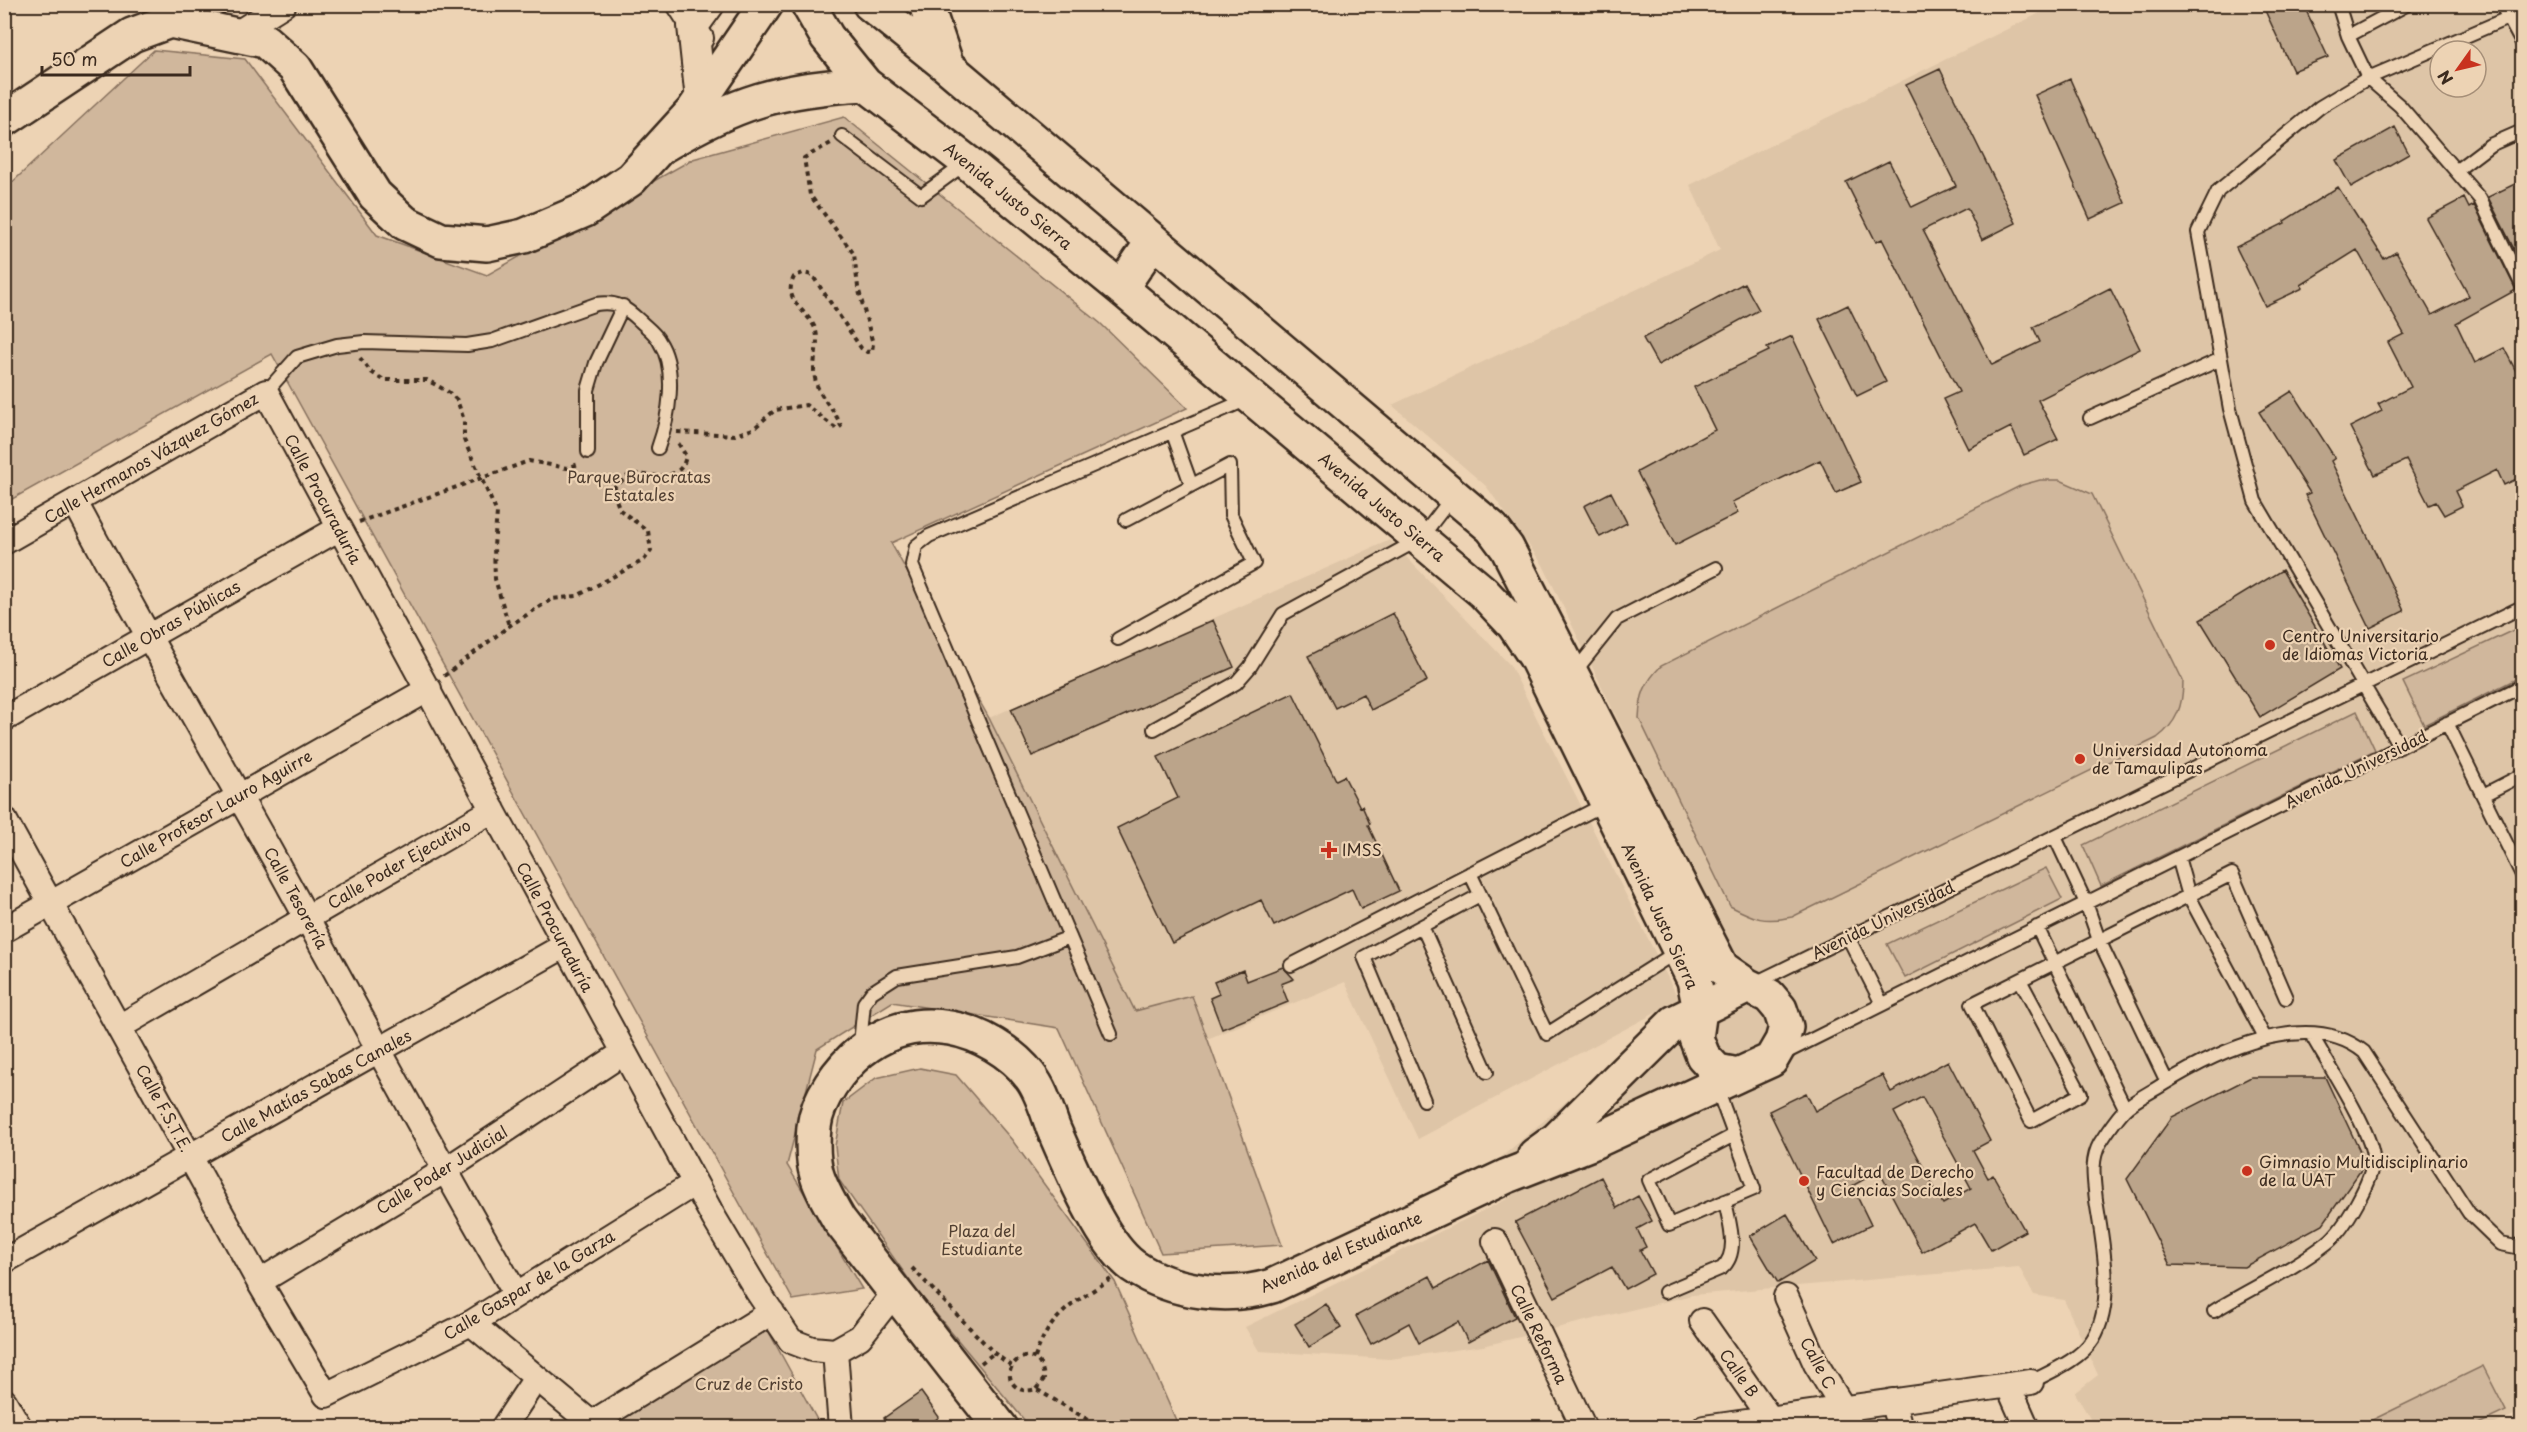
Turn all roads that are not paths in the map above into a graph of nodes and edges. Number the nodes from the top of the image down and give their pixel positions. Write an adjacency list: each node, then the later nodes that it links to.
1 (284, 4): 11 (street)
2 (766, 4): 15 (main road)
3 (808, 4): 17 (main road, Avenida Justo Sierra)
4 (870, 4): 14 (main road, Avenida Justo Sierra)
5 (926, 4): 14 (main road)
6 (2338, 4): 12 (lane)
7 (2408, 4): 12 (lane)
8 (2501, 4): 10 (lane)
9 (694, 12): 15 (street); 18 (street)
10 (2508, 18): 13 (lane); 16 (lane)
11 (246, 22): 19 (main road); 22 (main road)
12 (2348, 36): 16 (lane)
13 (2523, 43)
14 (947, 66): 25 (main road, Avenida Justo Sierra)
15 (722, 70): 18 (main road)
16 (2368, 78): 24 (lane); 29 (lane)
17 (865, 84): 22 (main road); 23 (main road, Avenida Justo Sierra)
18 (701, 100): 22 (main road)
19 (9, 123)
20 (2523, 131): 24 (lane)
21 (842, 136): 23 (lane)
22 (662, 146)
23 (967, 162): 27 (main road, Avenida Justo Sierra)
24 (2457, 170): 26 (lane)
25 (1154, 241): 27 (main road); 37 (main road, Avenida Justo Sierra)
26 (2523, 285)
27 (1121, 288): 31 (main road, Avenida Justo Sierra)
28 (623, 306): 30 (lane); 34 (lane); 35 (lane)
29 (2221, 359): 32 (lane); 48 (lane)
30 (266, 392): 38 (street, Calle Hermanos Vázquez Gómez); 40 (street, Calle Procuraduría)
31 (1251, 397): 33 (lane); 41 (main road, Avenida Justo Sierra)
32 (2090, 418)
33 (1172, 431): 36 (lane); 73 (lane)
34 (658, 448)
35 (588, 452)
36 (1191, 484): 39 (lane); 46 (lane)
37 (1454, 495): 41 (lane); 47 (main road, Avenida Justo Sierra)
38 (75, 502): 42 (street, Calle Hermanos Vázquez Gómez); 45 (street, Calle Tesorería)
39 (1126, 520)
40 (338, 529): 45 (street, Calle Obras Públicas); 50 (street, Calle Procuraduría)
41 (1420, 539): 53 (lane); 58 (main road, Avenida Justo Sierra)
42 (4, 542)
43 (1716, 568): 47 (lane)
44 (2523, 607): 48 (lane, Avenida Universidad)
45 (147, 637): 51 (street, Calle Obras Públicas); 57 (street, Calle Tesorería)
46 (1118, 639)
47 (1572, 676): 81 (main road, Avenida Justo Sierra)
48 (2362, 686): 54 (lane); 61 (lane, Avenida Universidad)
49 (2523, 686): 52 (lane, Avenida Universidad)
50 (429, 689): 57 (street, Calle Profesor Lauro Aguirre); 59 (street, Calle Procuraduría)
51 (4, 719)
52 (2447, 723): 54 (lane, Avenida Universidad); 56 (lane)
53 (1154, 729)
54 (2400, 747): 62 (lane, Avenida Universidad)
55 (2523, 775): 56 (lane)
56 (2483, 795): 64 (lane)
57 (239, 796): 67 (street, Calle Profesor Lauro Aguirre); 69 (street, Calle Tesorería)
58 (1607, 803): 63 (lane); 77 (main road, Avenida Justo Sierra)
59 (493, 810): 69 (street, Calle Poder Ejecutivo); 76 (street, Calle Procuraduría)
60 (4, 819): 67 (street, Calle F.S.T.E.)
61 (2055, 837): 68 (lane); 74 (lane, Avenida Universidad)
62 (2178, 857): 66 (lane); 68 (lane, Avenida Universidad)
63 (1470, 873): 65 (lane); 79 (lane)
64 (2523, 875)
65 (1480, 895): 70 (lane); 77 (lane)
66 (2189, 896): 75 (lane); 82 (lane); 88 (lane)
67 (51, 903): 72 (street, Calle Profesor Lauro Aguirre); 85 (street, Calle F.S.T.E.)
68 (2086, 903): 71 (lane, Avenida Universidad); 75 (lane)
69 (307, 918): 85 (street, Calle Poder Ejecutivo); 89 (street, Calle Tesorería)
70 (1422, 926): 93 (lane); 96 (lane)
71 (2037, 927): 78 (lane); 83 (lane, Avenida Universidad)
72 (4, 930)
73 (1070, 937): 86 (lane); 91 (lane)
74 (1848, 937): 81 (lane, Avenida Universidad); 83 (lane)
75 (2099, 940): 78 (lane); 95 (lane)
76 (564, 946): 89 (street, Calle Matías Sabas Canales); 90 (street, Calle Procuraduría)
77 (1679, 951): 84 (main road, Avenida Justo Sierra)
78 (2054, 963): 80 (lane); 97 (lane)
79 (1291, 965)
80 (2020, 980): 80 (lane)
81 (1748, 986): 84 (main road, Avenida Universidad); 92 (main road, Avenida Justo Sierra)
82 (2286, 998)
83 (1882, 1004): 92 (lane, Avenida Universidad)
84 (1700, 1010): 94 (main road, Avenida Justo Sierra); 101 (main road, Avenida Universidad)
85 (119, 1027): 99 (street, Calle F.S.T.E.)
86 (1111, 1034)
87 (2311, 1034): 88 (lane); 105 (lane); 112 (lane)
88 (2265, 1038): 95 (lane)
89 (380, 1049): 99 (street, Calle Matías Sabas Canales); 100 (street, Calle Tesorería)
90 (623, 1053): 100 (street, Calle Poder Judicial); 102 (street, Calle Procuraduría)
91 (859, 1053): 101 (main road, Avenida del Estudiante); 108 (main road, Avenida del Estudiante)
92 (1771, 1060): 94 (main road)
93 (1487, 1072)
94 (1727, 1080): 98 (lane); 101 (main road)
95 (2167, 1082): 97 (lane)
96 (1424, 1100)
97 (2125, 1108): 118 (lane)
98 (1734, 1135): 103 (lane); 103 (lane)
99 (190, 1156): 106 (street, Calle Matías Sabas Canales); 107 (street, Calle F.S.T.E.)
100 (444, 1171): 107 (street, Calle Poder Judicial); 110 (street, Calle Tesorería)
101 (1507, 1176)
102 (694, 1183): 110 (street, Calle Gaspar de la Garza); 113 (street, Calle Procuraduría)
103 (1725, 1201): 109 (lane)
104 (1495, 1241): 129 (street, Calle Reforma)
105 (2523, 1244)
106 (4, 1261)
107 (259, 1282): 119 (street, Calle F.S.T.E.)
108 (895, 1292): 116 (street); 128 (main road, Avenida del Estudiante)
109 (1665, 1292)
110 (516, 1294): 115 (street, Calle Gaspar de la Garza)
111 (1786, 1297): 122 (street, Calle C)
112 (2214, 1311)
113 (771, 1312): 116 (street, Calle Procuraduría); 124 (street)
114 (1702, 1321): 123 (street, Calle B)
115 (471, 1323): 117 (street); 119 (street, Calle Gaspar de la Garza)
116 (835, 1350): 127 (street)
117 (536, 1378): 124 (street); 126 (street)
118 (2019, 1384): 121 (street); 132 (street)
119 (326, 1395)
120 (4, 1401): 125 (street)
121 (1892, 1401): 122 (street); 131 (street)
122 (1847, 1418): 123 (street)
123 (1771, 1422): 130 (street)
124 (595, 1425)
125 (20, 1428)
126 (503, 1428)
127 (841, 1428)
128 (1001, 1428)
129 (1584, 1428)
130 (1704, 1428)
131 (1900, 1428)
132 (2027, 1428)

